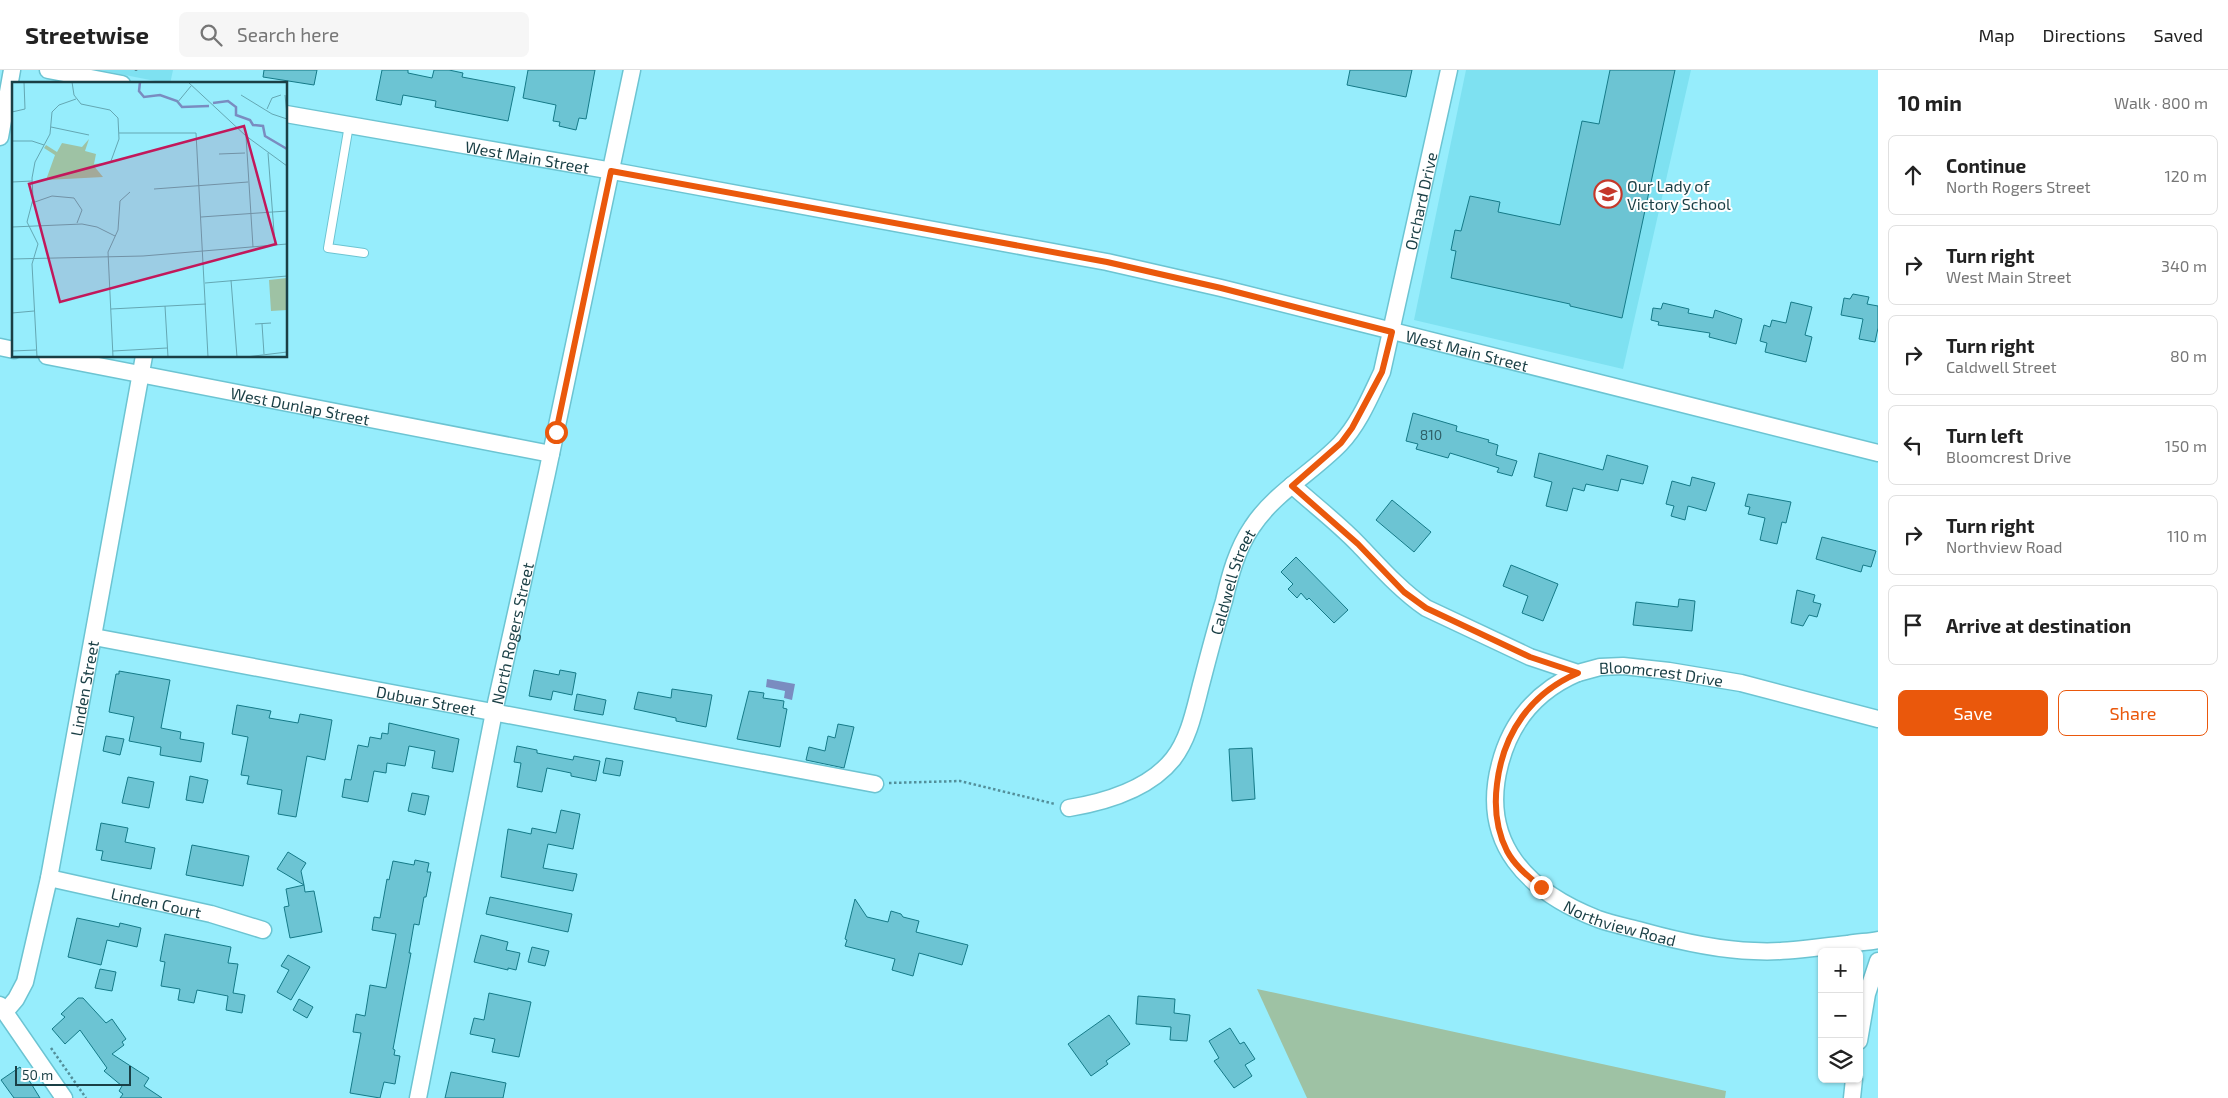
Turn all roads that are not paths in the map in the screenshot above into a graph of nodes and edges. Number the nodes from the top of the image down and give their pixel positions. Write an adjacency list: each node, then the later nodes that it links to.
1 (12, 70): 8 (street)
2 (48, 70): 5 (street)
3 (632, 70): 9 (street, North Rogers Street)
4 (1448, 70): 11 (street, Orchard Drive)
5 (111, 82)
6 (288, 114): 7 (street, West Main Street)
7 (348, 125): 9 (street, West Main Street); 10 (lane)
8 (0, 137)
9 (611, 171): 11 (street, West Main Street); 16 (street, North Rogers Street)
10 (364, 253)
11 (1392, 332): 15 (street, West Main Street); 17 (street, Caldwell Street)
12 (57, 358): 14 (street, West Dunlap Street)
13 (144, 358): 14 (street, Linden Street)
14 (141, 374): 16 (street, West Dunlap Street); 18 (street, Linden Street)
15 (1878, 453)
16 (551, 454): 20 (street, North Rogers Street)
17 (1292, 486): 19 (street, Bloomcrest Drive); 23 (street, Caldwell Street)
18 (94, 637): 20 (street, Dubuar Street); 24 (street, Linden Street)
19 (1578, 673): 21 (street, Bloomcrest Drive); 26 (street, Northview Road)
20 (494, 712): 22 (street, Dubuar Street); 32 (street, North Rogers Street)
21 (1878, 719)
22 (874, 784)
23 (1069, 808)
24 (49, 878): 25 (street, Linden Court); 28 (street, Linden Street)
25 (264, 930)
26 (1878, 940)
27 (1878, 961): 29 (street)
28 (3, 1009): 31 (street)
29 (1860, 1038)
30 (1854, 1083): 33 (street)
31 (64, 1098)
32 (418, 1098)
33 (1852, 1098)

